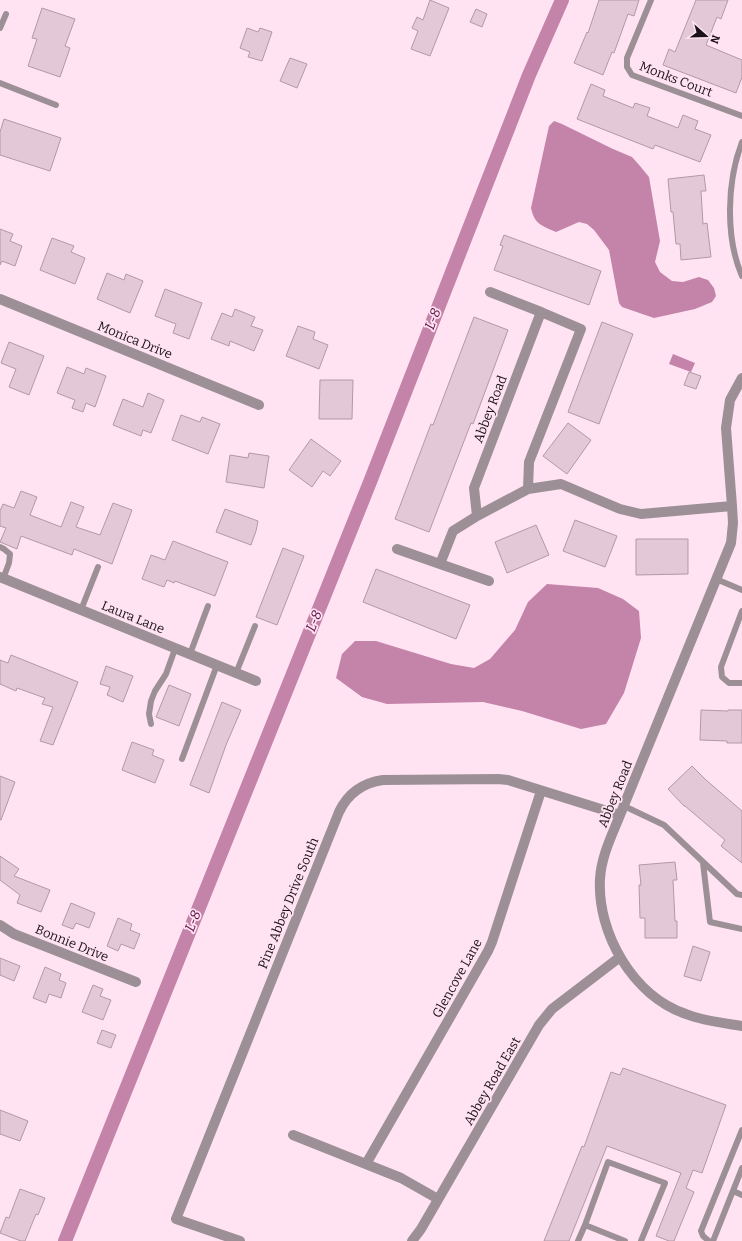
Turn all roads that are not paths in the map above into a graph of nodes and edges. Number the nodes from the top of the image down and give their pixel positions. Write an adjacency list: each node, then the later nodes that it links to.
1 (651, 0): 6 (lane, Monks Court)
2 (6, 14): 3 (lane)
3 (0, 28)
4 (0, 83): 5 (lane)
5 (56, 105)
6 (742, 116)
7 (742, 142): 8 (lane)
8 (742, 276)
9 (490, 292): 11 (street)
10 (0, 299): 13 (street, Monica Drive)
11 (541, 312): 14 (street); 16 (street, Abbey Road)
12 (742, 378): 15 (street, Abbey Road)
13 (259, 405)
14 (528, 489): 15 (street); 16 (street)
15 (732, 506): 22 (street, Abbey Road)
16 (477, 516): 19 (street)
17 (0, 548): 21 (lane)
18 (397, 549): 19 (street)
19 (440, 564): 23 (street)
20 (98, 567): 26 (lane)
21 (1, 578): 26 (street, Laura Lane)
22 (716, 579): 24 (lane); 38 (street, Abbey Road)
23 (489, 581)
24 (742, 590)
25 (208, 606): 30 (lane)
26 (81, 610): 29 (street, Laura Lane)
27 (742, 611): 34 (lane)
28 (255, 626): 32 (lane)
29 (175, 649): 30 (street, Laura Lane); 35 (lane)
30 (190, 654): 31 (street, Laura Lane)
31 (217, 666): 32 (street, Laura Lane); 36 (lane)
32 (236, 673): 33 (street, Laura Lane)
33 (256, 681)
34 (742, 683)
35 (151, 724)
36 (182, 759)
37 (541, 791): 38 (street, Pine Abbey Drive South); 48 (street, Glencove Lane); 54 (street, Pine Abbey Drive South)
38 (622, 811): 39 (lane); 43 (street, Abbey Road)
39 (703, 863): 40 (lane); 42 (lane)
40 (742, 895)
41 (0, 925): 44 (street, Bonnie Drive)
42 (742, 929)
43 (620, 957): 45 (street, Abbey Road); 52 (street, Abbey Road East)
44 (136, 982)
45 (742, 1026)
46 (742, 1130): 59 (lane)
47 (293, 1135): 48 (street)
48 (366, 1164): 52 (street)
49 (742, 1168): 50 (lane)
50 (733, 1191): 51 (lane); 60 (lane)
51 (742, 1195)
52 (438, 1199): 55 (street, Abbey Road East)
53 (585, 1225): 56 (lane); 57 (lane); 58 (lane)
54 (240, 1241)
55 (412, 1241)
56 (578, 1241)
57 (625, 1241)
58 (641, 1241)
59 (709, 1241)
60 (713, 1241)

